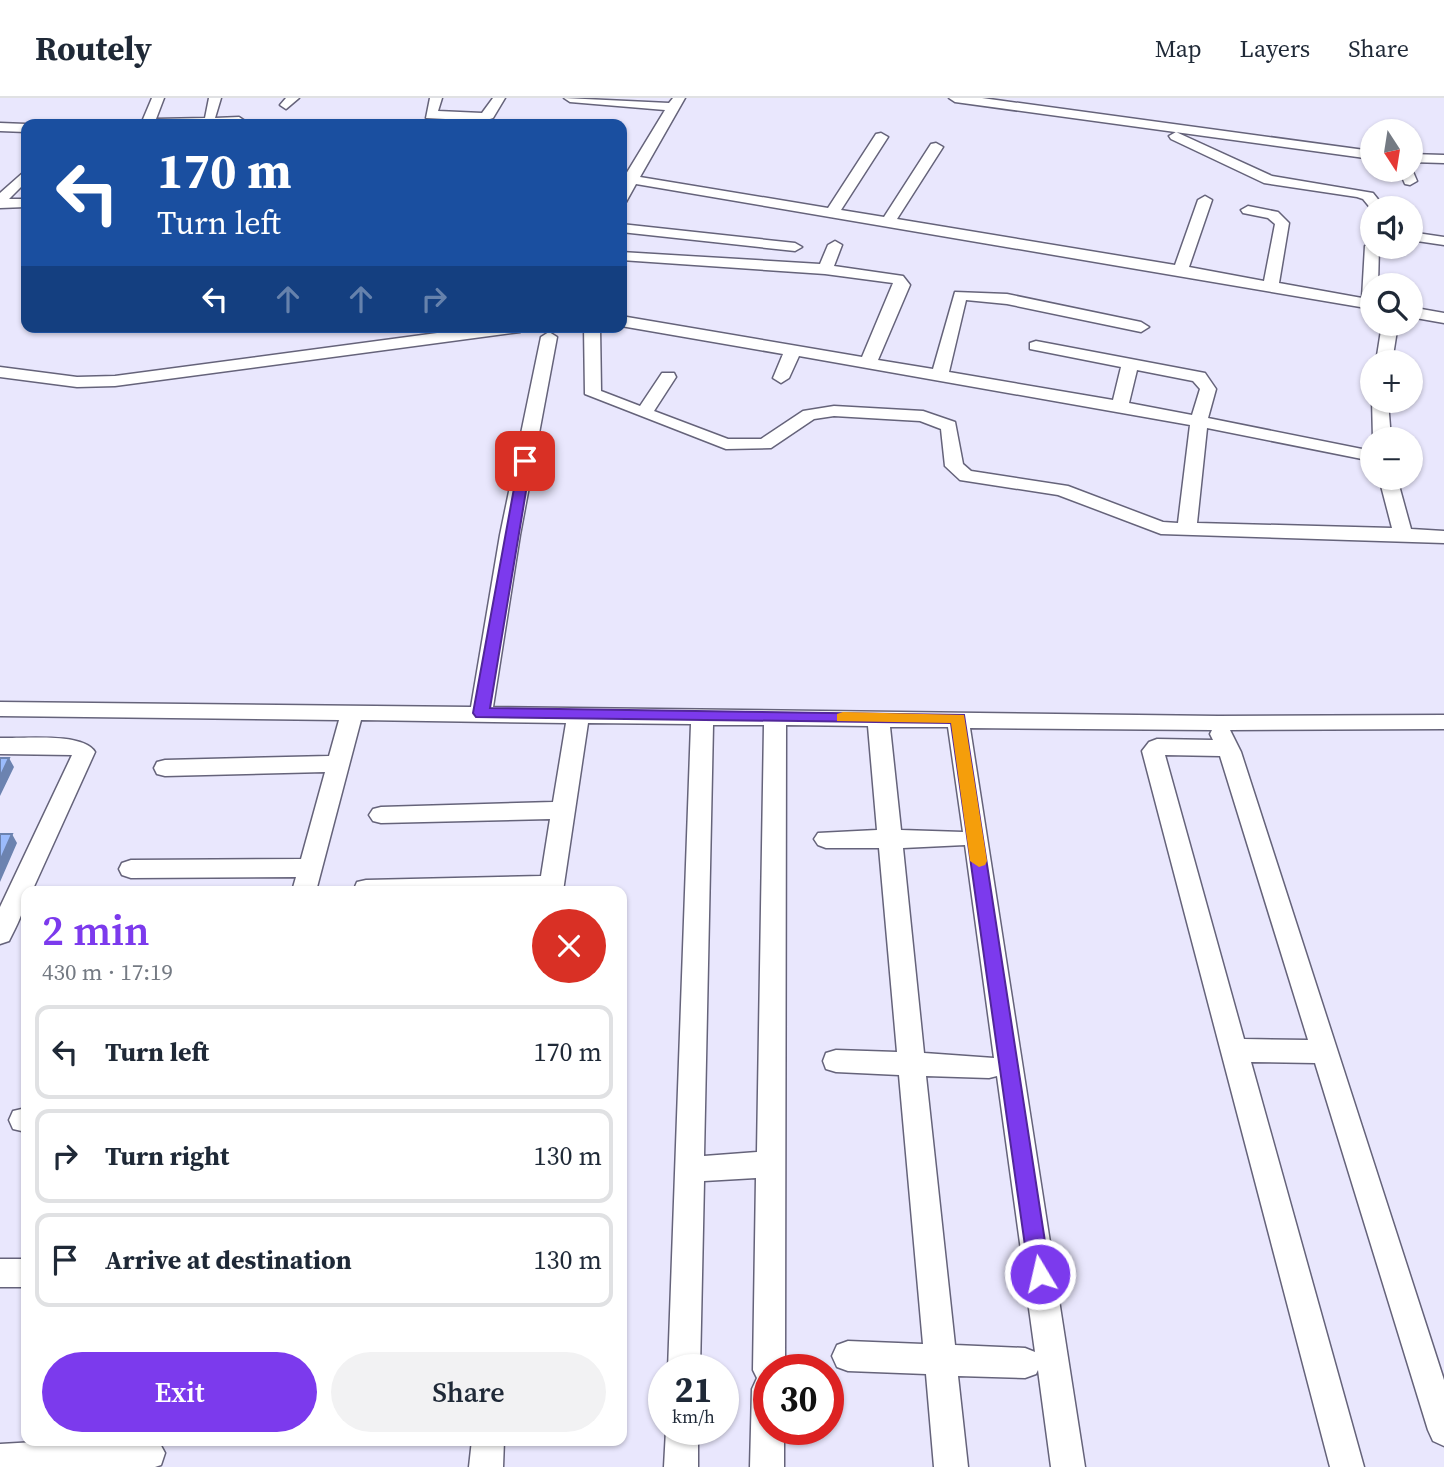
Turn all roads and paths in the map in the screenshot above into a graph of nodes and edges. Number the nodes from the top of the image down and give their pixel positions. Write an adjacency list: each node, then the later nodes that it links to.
1 (158, 98): 9 (street)
2 (215, 98): 8 (street)
3 (436, 98): 4 (street)
4 (499, 98)
5 (570, 98): 7 (street)
6 (955, 98): 11 (street)
7 (676, 103): 19 (street)
8 (210, 116)
9 (149, 119)
10 (0, 127): 12 (street)
11 (1158, 127): 15 (street); 21 (street)
12 (21, 128)
13 (881, 137): 26 (street)
14 (936, 147): 27 (street)
15 (1360, 153)
16 (1423, 158): 17 (street)
17 (1444, 159)
18 (21, 179): 23 (street)
19 (627, 185)
20 (627, 187): 26 (street)
21 (1365, 196)
22 (1205, 200): 37 (street)
23 (0, 202): 24 (street)
24 (21, 204)
25 (1248, 210): 38 (street)
26 (832, 213): 27 (street)
27 (888, 221): 37 (street)
28 (627, 229): 29 (street)
29 (711, 238): 33 (street); 35 (street)
30 (1423, 238): 31 (street)
31 (1444, 242)
32 (835, 245): 36 (street)
33 (795, 247)
34 (627, 256): 35 (street)
35 (701, 260): 36 (street)
36 (825, 269): 49 (street)
37 (1180, 271): 38 (street)
38 (1270, 288): 39 (street)
39 (1360, 301)
40 (1423, 314): 41 (street)
41 (1444, 318)
42 (627, 322): 48 (street)
43 (1141, 327): 52 (street)
44 (475, 333): 51 (street)
45 (592, 333): 56 (street)
46 (549, 337): 65 (street)
47 (1036, 346): 50 (street)
48 (793, 349): 49 (street); 54 (street)
49 (869, 362): 52 (street)
50 (1130, 365): 55 (street); 57 (street)
51 (0, 372)
52 (940, 376): 55 (street)
53 (668, 377): 56 (street)
54 (781, 378)
55 (1120, 406): 57 (street)
56 (644, 413): 60 (street)
57 (1199, 420): 58 (street); 60 (street)
58 (1360, 454)
59 (1391, 490): 61 (street)
60 (1186, 530): 61 (street)
61 (1403, 534): 62 (street)
62 (1444, 537)
63 (0, 709): 64 (street)
64 (352, 712): 65 (street); 74 (street)
65 (481, 713): 66 (street)
66 (578, 715): 67 (street); 76 (street)
67 (702, 716): 68 (street); 93 (street)
68 (775, 716): 69 (street); 92 (street)
69 (878, 718): 70 (street); 79 (street)
70 (958, 718): 72 (street); 111 (street)
71 (1444, 722): 72 (street)
72 (1222, 735): 87 (street); 88 (street)
73 (0, 746): 83 (street)
74 (338, 764): 75 (street); 82 (street)
75 (165, 768)
76 (562, 810): 77 (street); 84 (street)
77 (382, 815)
78 (826, 839): 79 (street)
79 (890, 839): 80 (street); 90 (street)
80 (957, 839)
81 (131, 869): 82 (street)
82 (308, 879)
83 (22, 886)
84 (551, 886)
85 (21, 888): 86 (street)
86 (0, 934)
87 (1233, 1050): 88 (street); 112 (street)
88 (1324, 1052): 101 (street)
89 (836, 1061): 90 (street)
90 (912, 1064): 91 (street); 99 (street)
91 (989, 1067)
92 (771, 1164): 93 (street); 97 (street)
93 (691, 1169): 96 (street)
94 (0, 1273): 95 (street)
95 (21, 1273)
96 (685, 1354)
97 (768, 1354)
98 (848, 1356): 99 (street)
99 (941, 1360): 100 (street); 110 (street)
100 (1025, 1363)
101 (1444, 1430)
102 (682, 1445): 108 (street)
103 (767, 1445): 109 (street)
104 (488, 1446): 107 (street)
105 (149, 1453): 106 (street)
106 (0, 1460)
107 (486, 1467)
108 (681, 1467)
109 (767, 1467)
110 (951, 1467)
111 (1068, 1467)
112 (1348, 1467)

